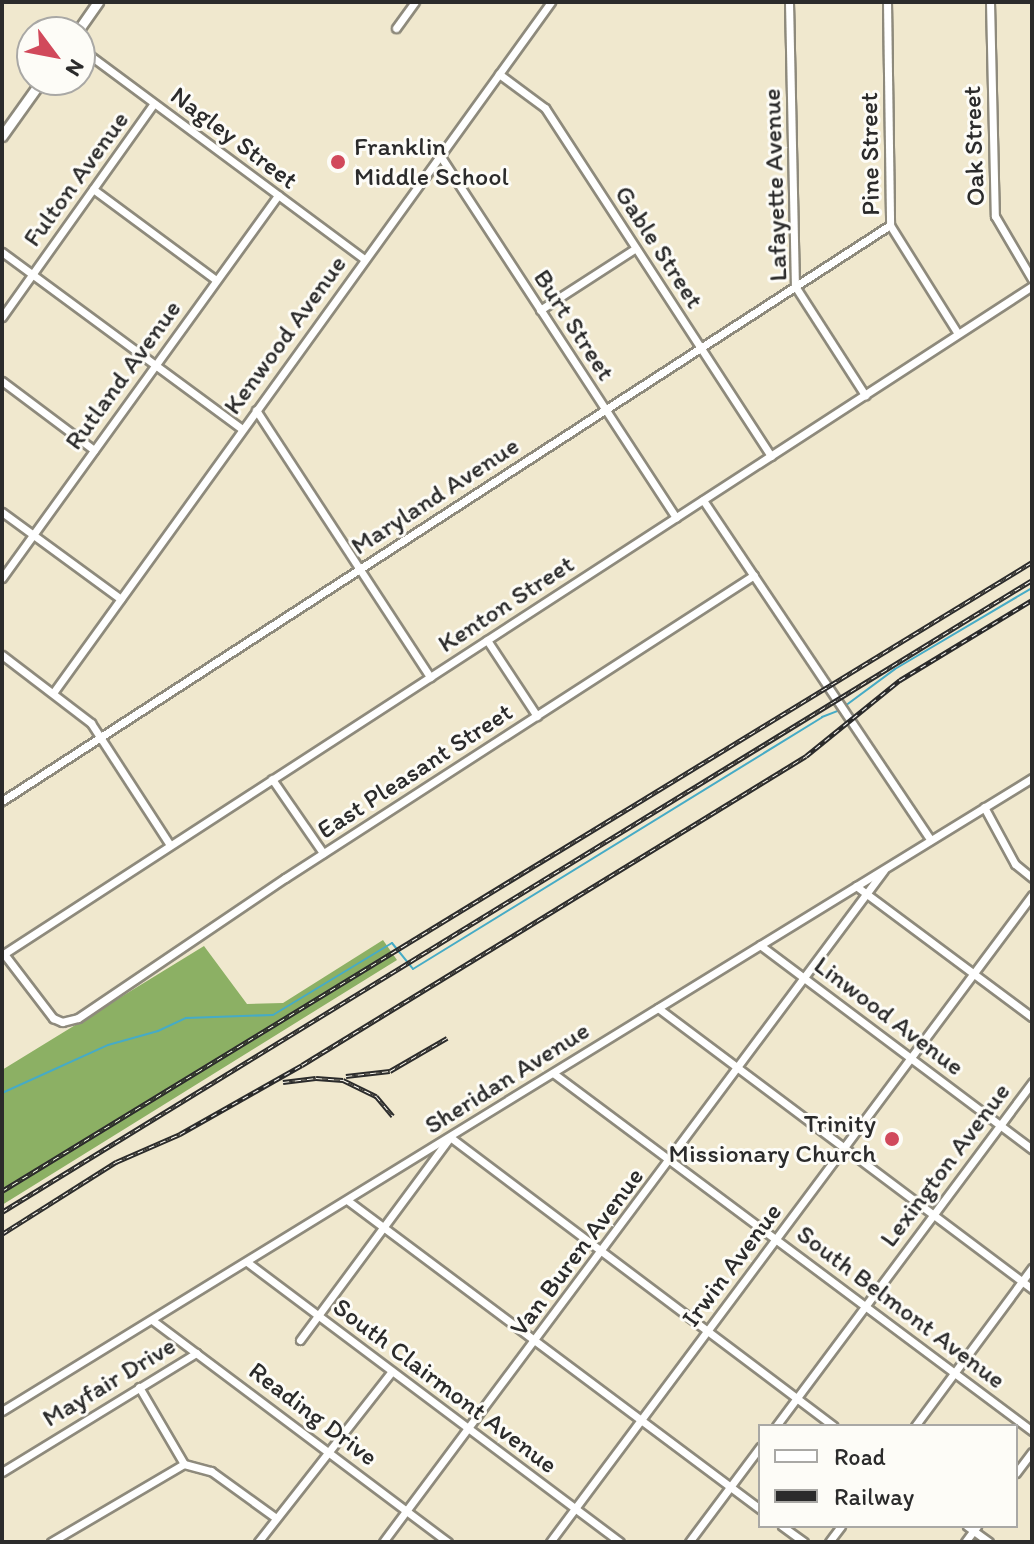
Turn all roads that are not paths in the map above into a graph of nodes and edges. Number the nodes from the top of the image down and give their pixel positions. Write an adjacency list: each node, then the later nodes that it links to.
1 (415, 2): 6 (street)
2 (551, 2): 8 (street, Kenwood Avenue)
3 (789, 2): 22 (street, Lafayette Avenue)
4 (887, 2): 15 (street, Pine Street)
5 (990, 2): 20 (street, Oak Street)
6 (396, 28)
7 (96, 60): 10 (street, Nagley Street)
8 (499, 74): 12 (street, Kenwood Avenue); 16 (street, Gable Street)
9 (31, 96): 11 (street)
10 (154, 103): 13 (street, Fulton Avenue); 14 (street, Nagley Street)
11 (2, 136)
12 (439, 154): 18 (street, Kenwood Avenue); 24 (street, Burt Street)
13 (93, 189): 19 (street, Fulton Avenue); 21 (street)
14 (278, 195): 18 (street, Nagley Street); 21 (street, Rutland Avenue)
15 (890, 225): 22 (street, Maryland Avenue); 26 (street, Pine Street)
16 (636, 248): 24 (street); 27 (street, Gable Street)
17 (2, 252): 19 (street)
18 (364, 259): 31 (street, Kenwood Avenue)
19 (32, 274): 25 (street, Fulton Avenue); 28 (street)
20 (1032, 279)
21 (216, 280): 28 (street, Rutland Avenue)
22 (795, 286): 27 (street, Maryland Avenue); 30 (street, Lafayette Avenue)
23 (1032, 286): 26 (street, Kenton Street)
24 (540, 310): 32 (street, Burt Street)
25 (2, 317)
26 (958, 334): 30 (street, Kenton Street)
27 (701, 347): 32 (street, Maryland Avenue); 35 (street, Gable Street)
28 (155, 365): 33 (street); 34 (street, Rutland Avenue)
29 (2, 381): 34 (street)
30 (865, 395): 35 (street, Kenton Street)
31 (256, 410): 33 (street, Kenwood Avenue); 40 (street)
32 (606, 410): 38 (street, Burt Street); 40 (street, Maryland Avenue)
33 (242, 429): 43 (street, Kenwood Avenue)
34 (94, 450): 39 (street, Rutland Avenue)
35 (771, 456): 36 (street, Kenton Street)
36 (703, 500): 38 (street, Kenton Street); 41 (street)
37 (2, 512): 39 (street)
38 (676, 517): 44 (street, Kenton Street)
39 (33, 535): 42 (street, Rutland Avenue); 43 (street)
40 (360, 569): 46 (street); 49 (street, Maryland Avenue)
41 (754, 575): 48 (street, East Pleasant Street); 54 (street)
42 (2, 578)
43 (121, 599): 47 (street, Kenwood Avenue)
44 (487, 640): 46 (street, Kenton Street); 48 (street)
45 (2, 655): 47 (street)
46 (430, 677): 51 (street, Kenton Street)
47 (53, 693): 49 (street)
48 (537, 716): 56 (street, East Pleasant Street)
49 (100, 738): 52 (street, Maryland Avenue); 55 (street)
50 (1032, 778): 53 (street, Sheridan Avenue)
51 (272, 779): 55 (street, Kenton Street); 56 (street)
52 (2, 801)
53 (984, 807): 54 (street, Sheridan Avenue); 58 (street)
54 (931, 840): 57 (street, Sheridan Avenue)
55 (170, 845): 63 (street, Kenton Street)
56 (323, 853): 63 (street, East Pleasant Street)
57 (885, 868): 59 (street, Sheridan Avenue); 60 (street, Van Buren Avenue)
58 (1032, 878)
59 (856, 886): 60 (street); 62 (street, Sheridan Avenue)
60 (867, 894): 64 (street); 65 (street, Van Buren Avenue)
61 (1032, 895): 64 (street, Irwin Avenue)
62 (760, 945): 65 (street, Linwood Avenue); 66 (street, Sheridan Avenue)
63 (3, 954)
64 (974, 973): 67 (street); 68 (street, Irwin Avenue)
65 (805, 978): 68 (street, Linwood Avenue); 69 (street, Van Buren Avenue)
66 (658, 1008): 69 (street); 70 (street, Sheridan Avenue)
67 (1032, 1017)
68 (911, 1058): 72 (street, Linwood Avenue); 74 (street, Irwin Avenue)
69 (739, 1068): 74 (street); 76 (street, Van Buren Avenue)
70 (553, 1073): 73 (street, Sheridan Avenue); 76 (street, South Belmont Avenue)
71 (1032, 1082): 72 (street, Lexington Avenue)
72 (1000, 1125): 75 (street, Linwood Avenue); 78 (street, Lexington Avenue)
73 (450, 1137): 77 (street, Sheridan Avenue); 79 (street); 81 (street)
74 (844, 1147): 78 (street); 80 (street, Irwin Avenue)
75 (1032, 1149)
76 (671, 1160): 80 (street, South Belmont Avenue); 81 (street, Van Buren Avenue)
77 (347, 1200): 79 (street); 82 (street, Sheridan Avenue)
78 (933, 1215): 84 (street); 86 (street, Lexington Avenue)
79 (383, 1227): 87 (street); 91 (street)
80 (776, 1239): 86 (street, South Belmont Avenue); 89 (street, Irwin Avenue)
81 (603, 1252): 89 (street); 91 (street, Van Buren Avenue)
82 (247, 1262): 87 (street, South Clairmont Avenue); 88 (street, Sheridan Avenue)
83 (1032, 1268): 84 (street)
84 (1022, 1282): 85 (street); 94 (street)
85 (1032, 1289)
86 (865, 1306): 94 (street, South Belmont Avenue); 96 (street, Lexington Avenue)
87 (317, 1314): 90 (street); 93 (street, South Clairmont Avenue)
88 (152, 1320): 92 (street, Reading Drive); 97 (street, Sheridan Avenue)
89 (708, 1331): 96 (street); 98 (street, Irwin Avenue)
90 (300, 1340)
91 (536, 1341): 98 (street); 102 (street, Van Buren Avenue)
92 (196, 1353): 95 (street, Mayfair Drive); 106 (street, Reading Drive)
93 (392, 1371): 102 (street, South Clairmont Avenue); 106 (street)
94 (955, 1373): 101 (street); 103 (street, South Belmont Avenue)
95 (139, 1387): 107 (street); 109 (street, Mayfair Drive)
96 (797, 1398): 99 (street, Lexington Avenue); 100 (street)
97 (2, 1411)
98 (641, 1421): 110 (street); 111 (street, Irwin Avenue)
99 (778, 1424)
100 (830, 1424)
101 (917, 1424)
102 (470, 1429): 111 (street, South Clairmont Avenue); 113 (street, Van Buren Avenue)
103 (1032, 1431)
104 (758, 1450): 110 (street)
105 (1032, 1452): 108 (street)
106 (331, 1453): 113 (street, Reading Drive); 114 (street)
107 (184, 1464): 114 (street); 117 (street)
108 (1018, 1470)
109 (2, 1472)
110 (730, 1487): 112 (street); 123 (street)
111 (575, 1508): 121 (street, Irwin Avenue); 122 (street, South Clairmont Avenue)
112 (758, 1508)
113 (409, 1509): 119 (street, Van Buren Avenue); 120 (street, Reading Drive)
114 (276, 1518): 118 (street)
115 (785, 1528): 124 (street)
116 (974, 1528): 125 (street)
117 (51, 1542)
118 (258, 1542)
119 (383, 1542)
120 (448, 1542)
121 (550, 1542)
122 (620, 1542)
123 (689, 1542)
124 (804, 1542)
125 (989, 1542)

